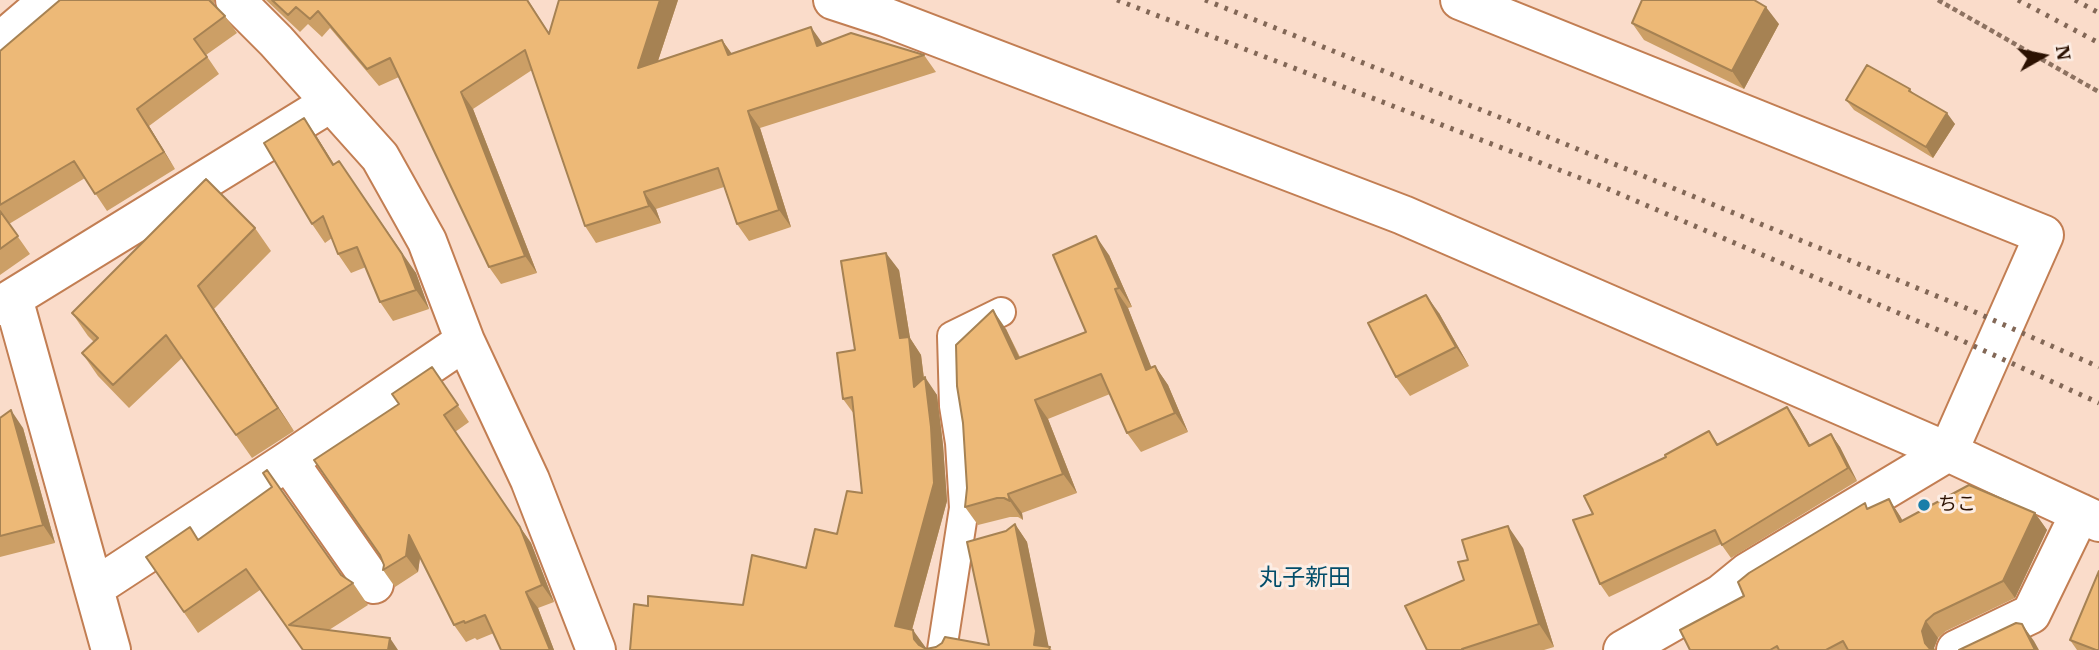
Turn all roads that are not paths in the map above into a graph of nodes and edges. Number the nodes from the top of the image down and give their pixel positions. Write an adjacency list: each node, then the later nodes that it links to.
1 (49, 0): 5 (street)
2 (235, 0): 6 (street)
3 (833, 0): 10 (street)
4 (1461, 0): 10 (street)
5 (0, 42)
6 (330, 103): 7 (street); 9 (street)
7 (7, 302): 14 (street)
8 (1001, 312): 17 (lane)
9 (465, 341): 11 (street); 16 (street)
10 (1948, 452): 12 (street); 18 (street)
11 (288, 461): 13 (street); 14 (street)
12 (2090, 517): 19 (street)
13 (374, 584)
14 (94, 588): 15 (street)
15 (111, 650)
16 (596, 650)
17 (942, 650)
18 (1623, 650)
19 (1956, 650)

